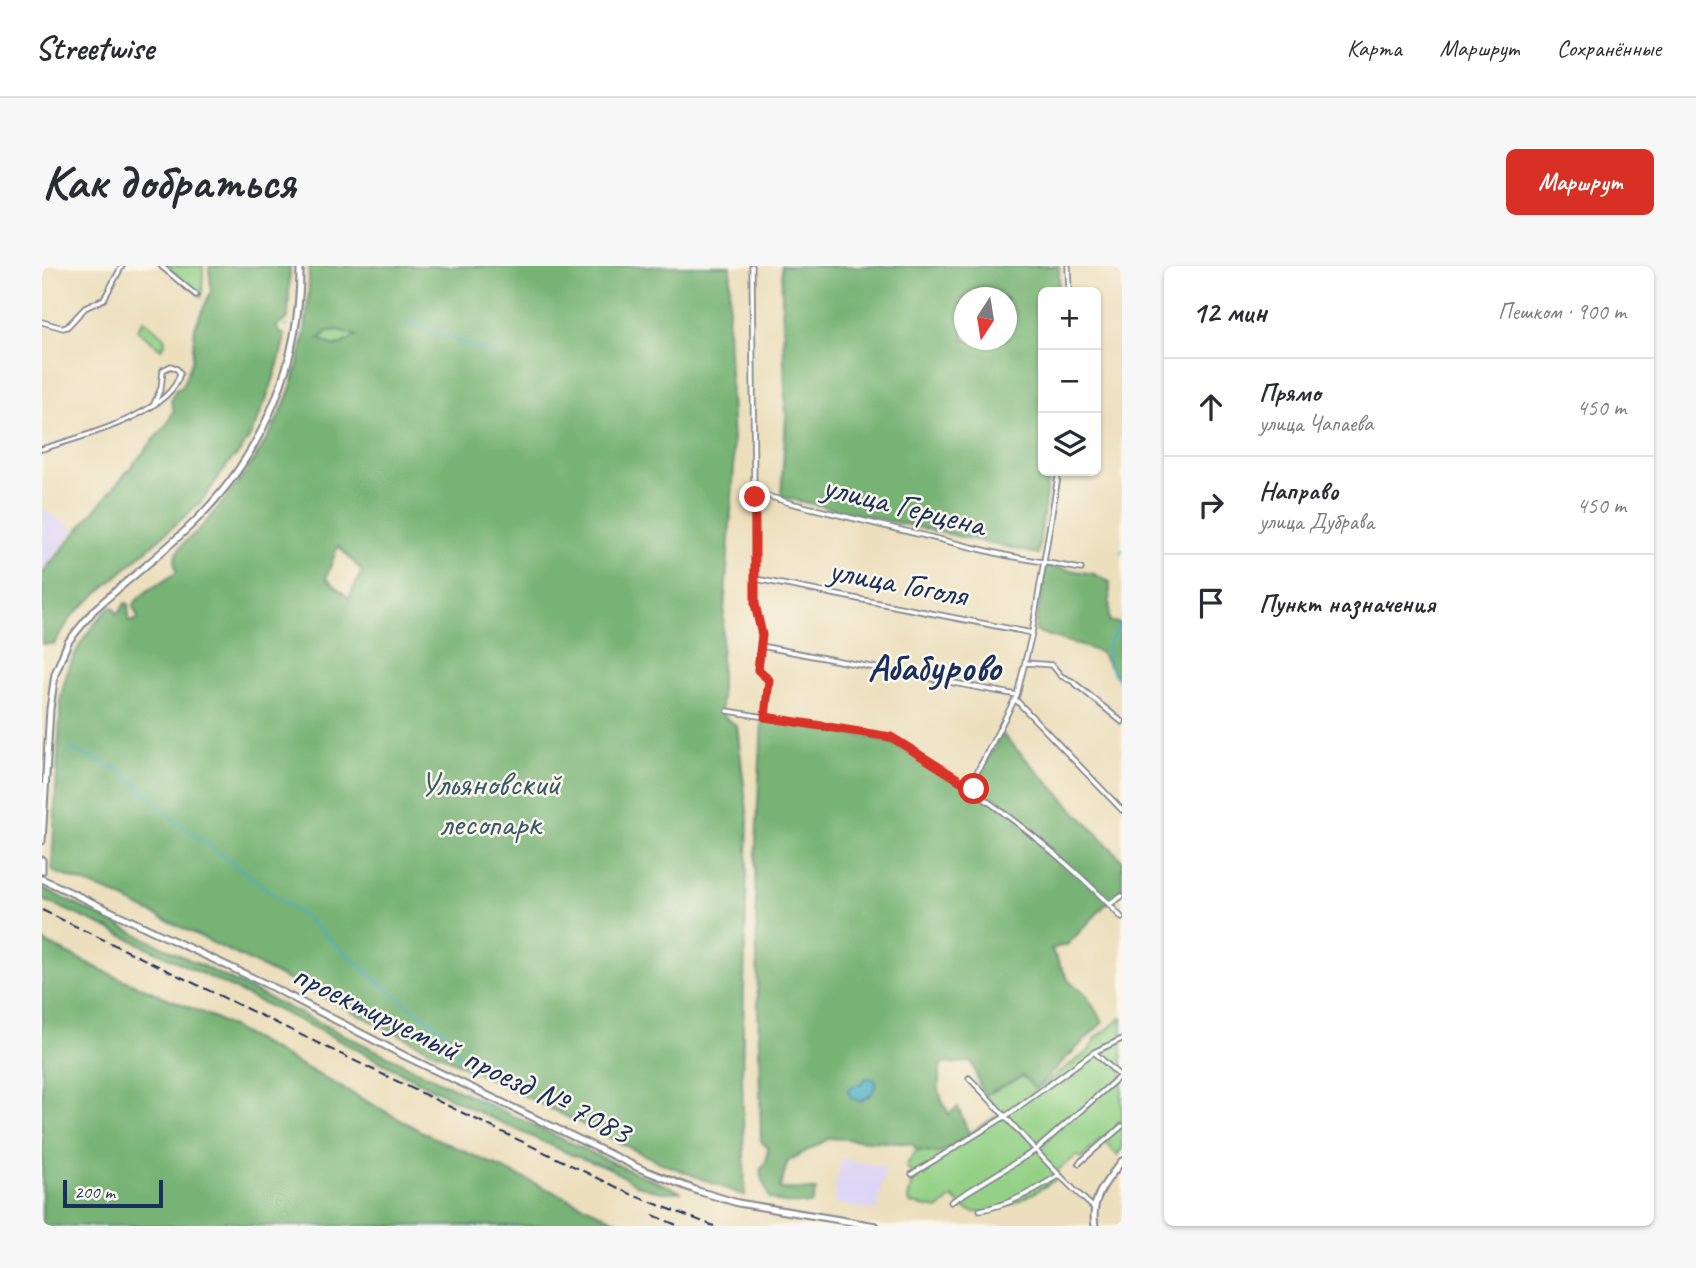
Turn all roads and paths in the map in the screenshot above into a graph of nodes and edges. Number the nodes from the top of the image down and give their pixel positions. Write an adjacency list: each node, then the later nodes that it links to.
1 (122, 266): 8 (street)
2 (161, 266): 7 (street)
3 (300, 266): 25 (main road)
4 (752, 266): 12 (street)
5 (1069, 266): 6 (street)
6 (1069, 287)
7 (196, 295)
8 (42, 322)
9 (155, 404): 9 (street); 10 (street)
10 (42, 449)
11 (1058, 476): 13 (street)
12 (755, 492): 13 (street, улица Герцена); 15 (street)
13 (1044, 563): 14 (street, улица Герцена); 16 (street)
14 (1081, 569)
15 (755, 578): 16 (street, улица Гоголя); 17 (street)
16 (1032, 633): 18 (street)
17 (761, 646): 19 (street); 21 (street)
18 (1026, 663): 19 (street); 22 (street)
19 (1016, 697): 23 (street); 24 (street)
20 (727, 711): 21 (street)
21 (765, 717): 23 (street)
22 (1122, 722)
23 (974, 789): 30 (street)
24 (1122, 810)
25 (42, 841)
26 (42, 860): 27 (main road)
27 (42, 871)
28 (42, 879): 46 (main road, проектируемый проезд № 7083)
29 (1122, 896): 30 (street)
30 (1110, 904): 31 (street)
31 (1122, 918)
32 (1122, 1039): 33 (street)
33 (1094, 1052): 34 (street); 36 (street)
34 (1121, 1077): 38 (street)
35 (969, 1078): 36 (street)
36 (1006, 1115): 38 (street); 41 (street)
37 (1122, 1126): 40 (street)
38 (1036, 1150): 42 (street); 43 (street)
39 (1122, 1161): 44 (main road)
40 (1079, 1163)
41 (912, 1174)
42 (1059, 1175): 44 (street); 45 (street)
43 (951, 1202)
44 (1093, 1207): 47 (main road)
45 (980, 1210)
46 (876, 1226)
47 (1094, 1226)

